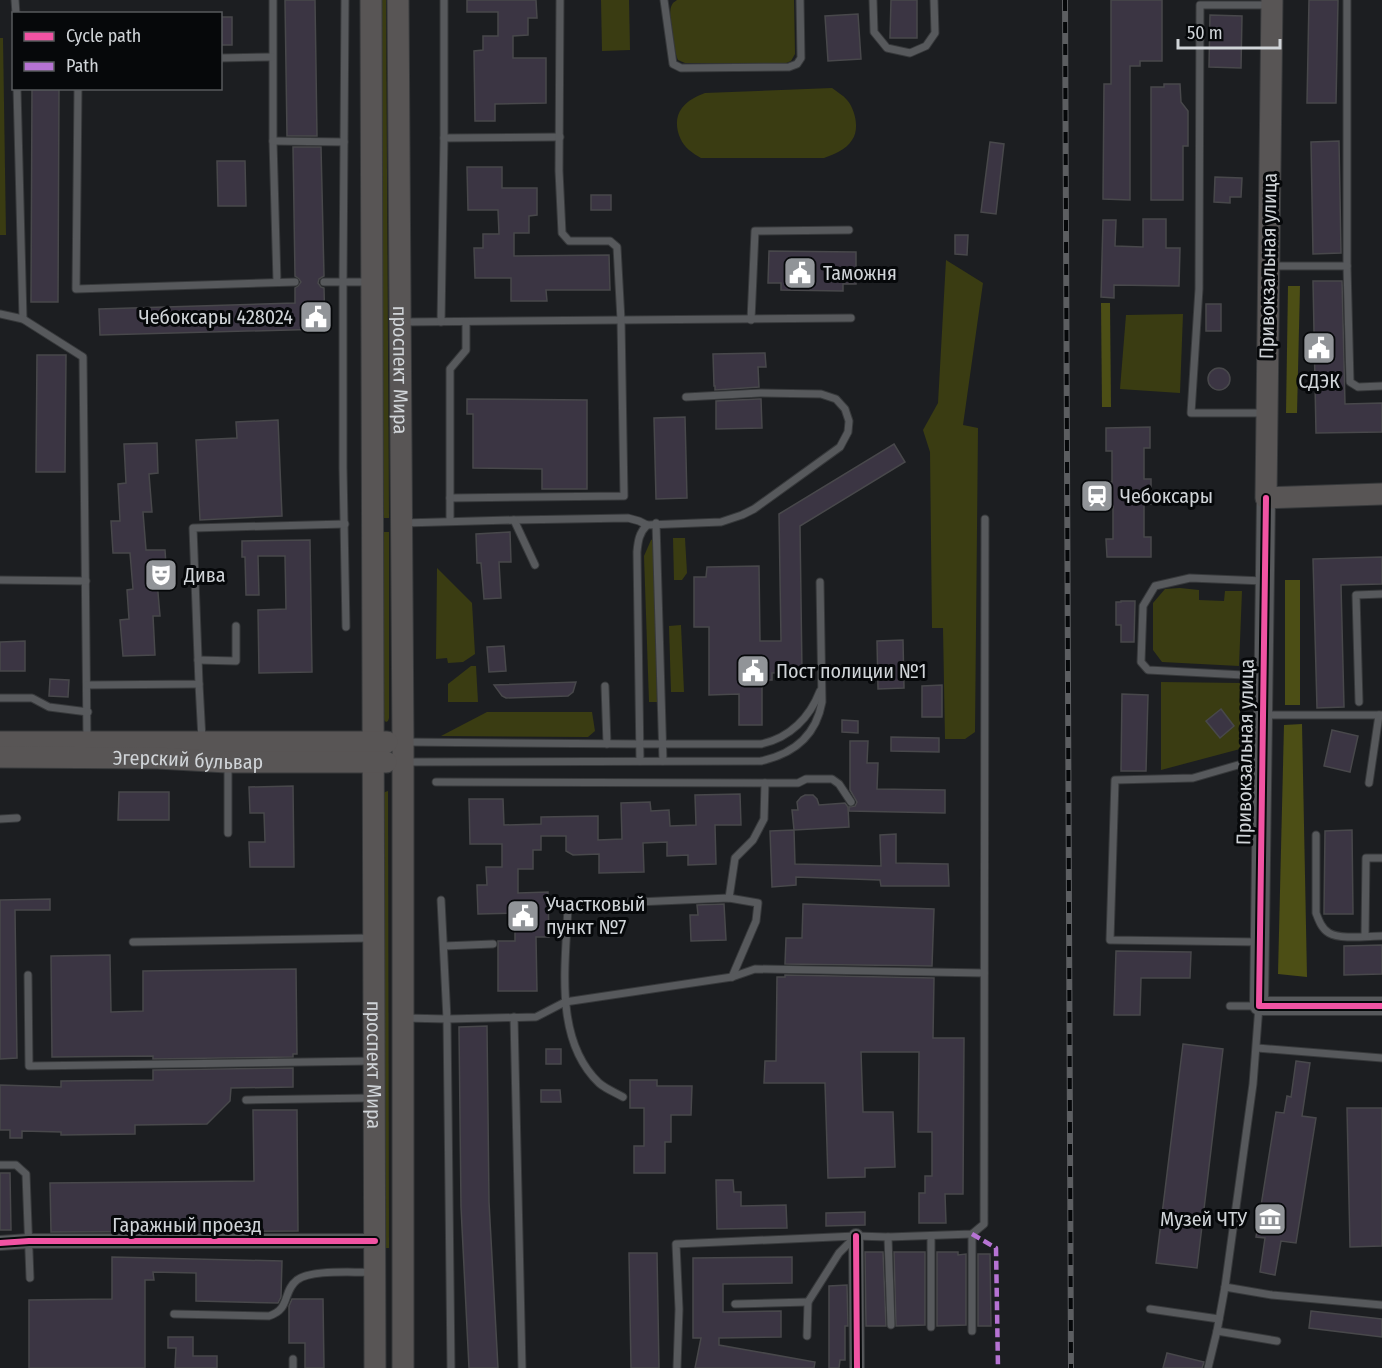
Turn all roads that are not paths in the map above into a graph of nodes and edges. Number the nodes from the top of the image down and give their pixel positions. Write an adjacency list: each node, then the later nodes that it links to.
1 (273, 0): 13 (lane)
2 (345, 0): 20 (lane)
3 (371, 0): 28 (main road, проспект Мира)
4 (398, 0): 34 (main road, проспект Мира)
5 (444, 0): 18 (lane)
6 (560, 0): 17 (lane)
7 (664, 0): 8 (lane)
8 (800, 0)
9 (873, 0): 10 (lane)
10 (934, 0)
11 (1347, 0): 23 (lane)
12 (1272, 2): 22 (main road, Привокзальная улица); 39 (lane)
13 (272, 57): 14 (lane); 19 (lane)
14 (222, 58)
15 (17, 90): 31 (lane)
16 (78, 90): 24 (lane)
17 (560, 137): 18 (lane); 32 (lane)
18 (444, 138): 35 (lane)
19 (273, 141): 20 (lane); 24 (lane)
20 (344, 142): 27 (lane)
21 (849, 230): 33 (lane)
22 (1268, 266): 23 (lane); 39 (main road, Привокзальная улица)
23 (1347, 266): 37 (lane)
24 (277, 282): 25 (lane)
25 (295, 282)
26 (324, 282): 27 (lane)
27 (343, 282): 28 (lane); 48 (lane)
28 (372, 282): 46 (main road, проспект Мира)
29 (0, 314): 31 (lane)
30 (851, 318): 33 (lane)
31 (23, 319): 53 (lane)
32 (621, 320): 33 (lane); 36 (lane); 41 (lane)
33 (751, 320)
34 (400, 322): 35 (lane); 47 (main road, проспект Мира)
35 (441, 322): 36 (lane)
36 (466, 322): 41 (lane)
37 (1382, 386)
38 (686, 397): 49 (lane)
39 (1266, 413): 42 (main road, Привокзальная улица)
40 (1382, 494): 42 (main road)
41 (450, 498): 45 (lane)
42 (1266, 498): 54 (street, Привокзальная улица)
43 (985, 519): 104 (lane)
44 (514, 520): 45 (lane); 50 (lane); 51 (lane)
45 (450, 521): 47 (lane)
46 (373, 523): 47 (main road); 71 (main road, проспект Мира)
47 (401, 523): 78 (main road, проспект Мира)
48 (345, 524): 58 (lane); 59 (lane)
49 (656, 524): 50 (lane); 75 (lane)
50 (646, 525): 74 (lane)
51 (535, 565)
52 (0, 580): 53 (lane)
53 (86, 580): 62 (lane)
54 (1265, 581): 60 (street, Привокзальная улица); 60 (lane)
55 (820, 582): 64 (lane)
56 (1382, 594): 66 (lane)
57 (236, 626): 59 (lane)
58 (346, 627)
59 (198, 660): 61 (lane)
60 (1263, 676): 69 (street, Привокзальная улица)
61 (199, 684): 62 (lane); 70 (lane)
62 (87, 685): 67 (lane)
63 (605, 686): 73 (lane)
64 (822, 687): 75 (lane); 82 (lane)
65 (0, 698): 67 (lane)
66 (1359, 702)
67 (88, 712): 76 (lane)
68 (1381, 715): 69 (lane); 83 (lane)
69 (1262, 716): 79 (street, Привокзальная улица)
70 (202, 741): 76 (main road, Эгерский бульвар); 77 (main road, Эгерский бульвар)
71 (374, 741): 77 (main road, Эгерский бульвар); 78 (main road, Эгерский бульвар); 85 (main road, проспект Мира)
72 (0, 742): 76 (main road, Эгерский бульвар)
73 (607, 744): 74 (lane); 78 (lane)
74 (640, 744): 75 (lane); 81 (lane)
75 (663, 744): 82 (lane)
76 (87, 749): 77 (main road, Эгерский бульвар); 80 (main road, Эгерский бульвар)
77 (227, 752): 85 (main road, Эгерский бульвар); 92 (lane)
78 (403, 752): 81 (lane); 85 (main road, Эгерский бульвар); 112 (main road, проспект Мира)
79 (1262, 756): 101 (street, Привокзальная улица); 101 (lane)
80 (0, 757)
81 (640, 761): 82 (lane)
82 (663, 761)
83 (1373, 761): 84 (lane); 88 (lane)
84 (1382, 761)
85 (373, 762): 99 (main road, проспект Мира)
86 (436, 782): 87 (lane)
87 (765, 783): 89 (lane); 95 (lane)
88 (1369, 783)
89 (851, 802)
90 (17, 818): 91 (lane)
91 (0, 819)
92 (228, 833)
93 (1316, 835): 97 (lane)
94 (1382, 858): 97 (lane)
95 (729, 898): 106 (lane); 107 (lane)
96 (441, 900): 103 (lane)
97 (1365, 936): 98 (lane)
98 (1382, 936)
99 (374, 938): 100 (lane); 116 (main road, проспект Мира)
100 (134, 942)
101 (1259, 942): 109 (street, Привокзальная улица)
102 (493, 944): 103 (lane)
103 (444, 946): 113 (lane)
104 (984, 973): 106 (lane); 121 (lane)
105 (28, 975): 116 (lane)
106 (732, 977): 107 (lane)
107 (565, 1002): 111 (lane); 117 (lane)
108 (1230, 1006): 109 (lane)
109 (1258, 1006): 110 (street); 114 (lane, Привокзальная улица)
110 (1382, 1006)
111 (514, 1017): 113 (lane); 149 (lane)
112 (403, 1018): 113 (lane); 129 (main road, проспект Мира)
113 (447, 1018): 148 (lane)
114 (1257, 1048): 115 (lane); 131 (lane, Привокзальная улица)
115 (1382, 1059)
116 (374, 1060): 118 (main road, проспект Мира)
117 (623, 1097)
118 (374, 1098): 119 (lane); 126 (main road, проспект Мира)
119 (246, 1100)
120 (0, 1165): 125 (lane)
121 (972, 1234): 123 (lane); 140 (lane)
122 (856, 1236): 124 (lane); 132 (lane); 150 (lane); 151 (street)
123 (931, 1236): 124 (lane); 139 (lane)
124 (888, 1237): 138 (lane)
125 (29, 1241): 126 (street, Гаражный проезд); 127 (street, Гаражный проезд); 130 (lane)
126 (375, 1242): 128 (main road, проспект Мира)
127 (0, 1243)
128 (375, 1272): 129 (main road); 136 (lane); 146 (main road, проспект Мира)
129 (403, 1272): 147 (main road, проспект Мира)
130 (30, 1278)
131 (1225, 1287): 134 (lane); 137 (lane, Привокзальная улица)
132 (808, 1302): 133 (lane); 142 (lane)
133 (735, 1304)
134 (1382, 1305)
135 (1150, 1308): 137 (lane)
136 (174, 1314)
137 (1219, 1319): 141 (lane, Привокзальная улица)
138 (891, 1325)
139 (931, 1327)
140 (972, 1331)
141 (1217, 1331): 143 (lane); 152 (lane, Привокзальная улица)
142 (807, 1336)
143 (1277, 1341)
144 (293, 1359): 145 (lane)
145 (293, 1368)
146 (375, 1368)
147 (403, 1368)
148 (451, 1368)
149 (522, 1368)
150 (677, 1368)
151 (857, 1368)
152 (1208, 1368)

